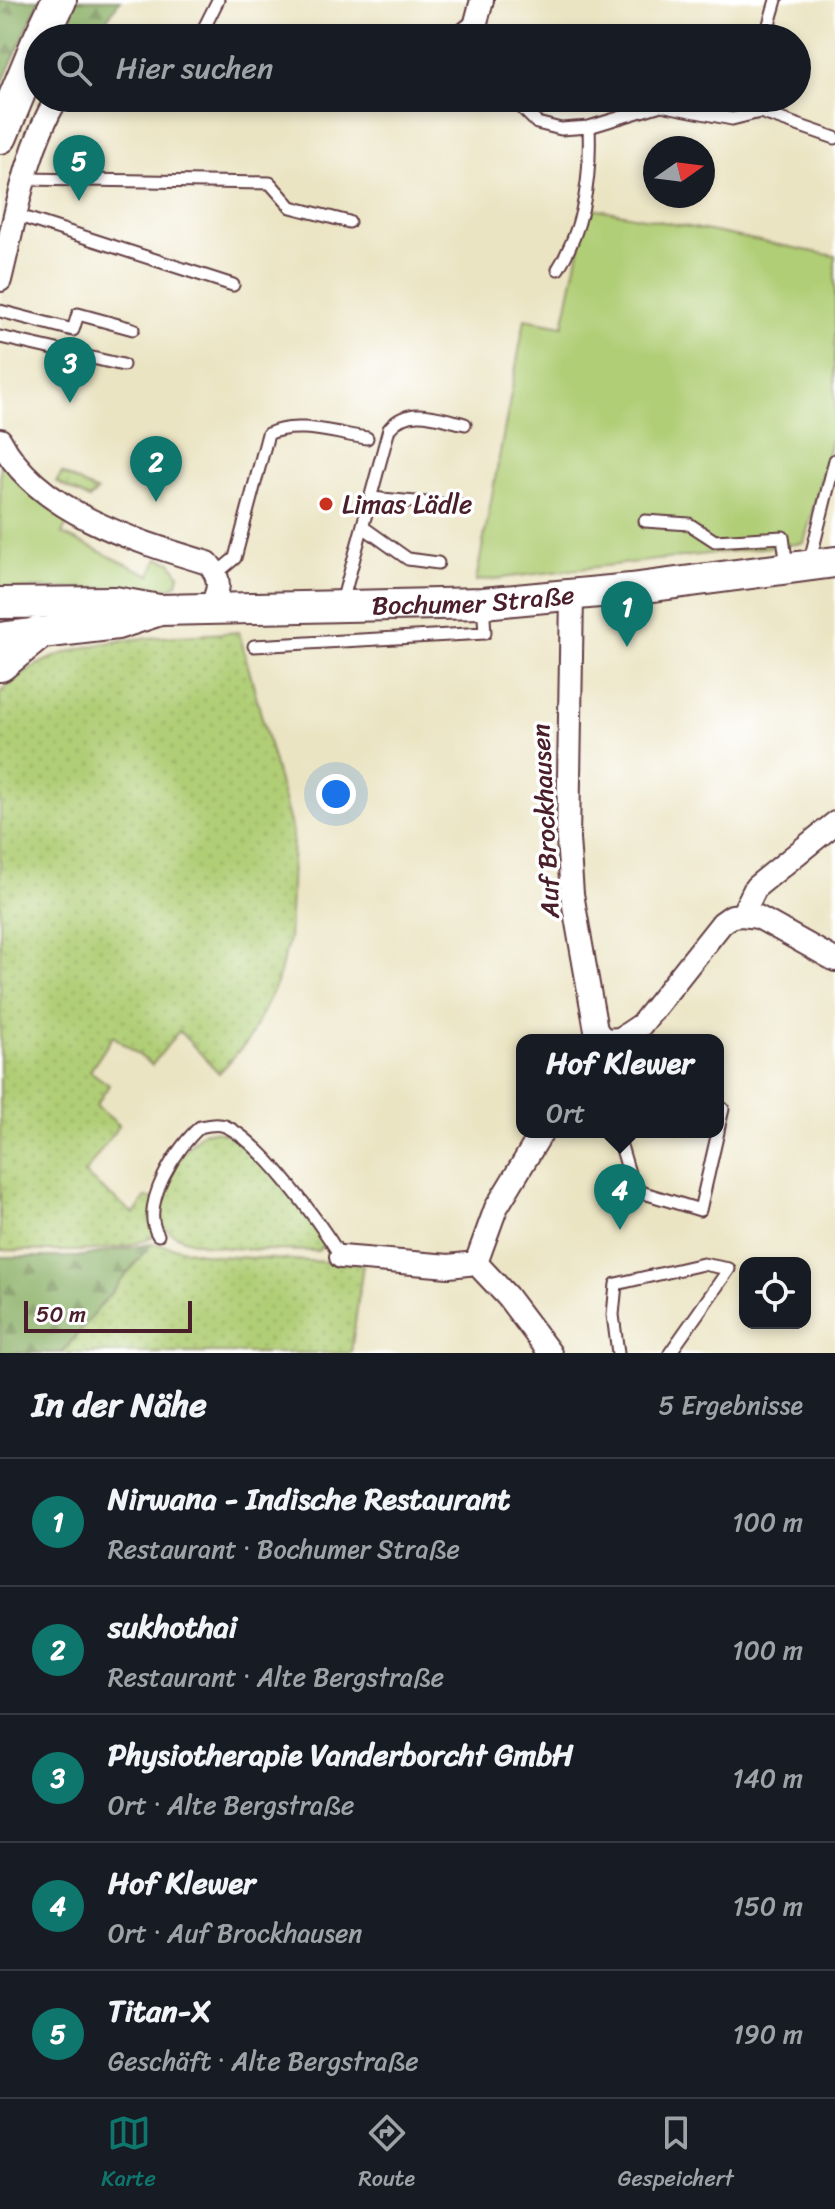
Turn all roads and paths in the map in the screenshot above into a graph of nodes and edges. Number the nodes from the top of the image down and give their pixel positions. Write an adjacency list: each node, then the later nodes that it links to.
1 (59, 0): 5 (main road)
2 (218, 0): 6 (lane)
3 (482, 0): 7 (street)
4 (776, 0): 8 (lane)
5 (48, 24)
6 (206, 24)
7 (476, 24)
8 (769, 24)
9 (24, 78): 18 (main road)
10 (50, 112): 20 (street)
11 (526, 112): 17 (lane)
12 (638, 112): 17 (lane)
13 (697, 112): 16 (lane)
14 (714, 112): 16 (lane)
15 (760, 112): 16 (lane); 19 (lane)
16 (713, 115)
17 (589, 127): 23 (lane)
18 (0, 136)
19 (835, 138)
20 (26, 179): 21 (street); 22 (lane)
21 (16, 215): 24 (street); 25 (lane)
22 (349, 222)
23 (558, 269)
24 (0, 280)
25 (233, 285)
26 (0, 311): 27 (lane)
27 (133, 329)
28 (0, 337): 29 (lane)
29 (123, 365)
30 (465, 424): 34 (lane)
31 (367, 438): 40 (lane)
32 (0, 440): 40 (street)
33 (835, 461): 39 (lane)
34 (371, 498): 35 (lane); 37 (lane)
35 (460, 506)
36 (645, 521): 39 (lane)
37 (363, 527): 38 (lane); 44 (lane)
38 (438, 563)
39 (810, 565): 41 (main road, Bochumer Straße)
40 (217, 573): 46 (street)
41 (572, 595): 43 (main road, Bochumer Straße); 54 (street, Auf Brockhausen)
42 (0, 603): 45 (main road, Bochumer Straße)
43 (483, 603): 44 (main road, Bochumer Straße); 49 (lane)
44 (340, 606): 46 (main road, Bochumer Straße)
45 (159, 610): 46 (main road, Bochumer Straße); 47 (main road, Bochumer Straße)
46 (209, 610)
47 (37, 634): 48 (main road, Bochumer Straße); 50 (main road)
48 (0, 638)
49 (254, 646)
50 (0, 664)
51 (835, 823): 52 (street)
52 (742, 915): 53 (street); 55 (street)
53 (835, 960)
54 (599, 1034)
55 (628, 1034)
56 (538, 1138): 61 (street)
57 (619, 1138): 58 (lane)
58 (716, 1138)
59 (158, 1235): 60 (lane)
60 (341, 1257): 61 (street)
61 (476, 1263): 62 (street)
62 (550, 1353)
63 (618, 1353): 64 (lane)
64 (670, 1353)

